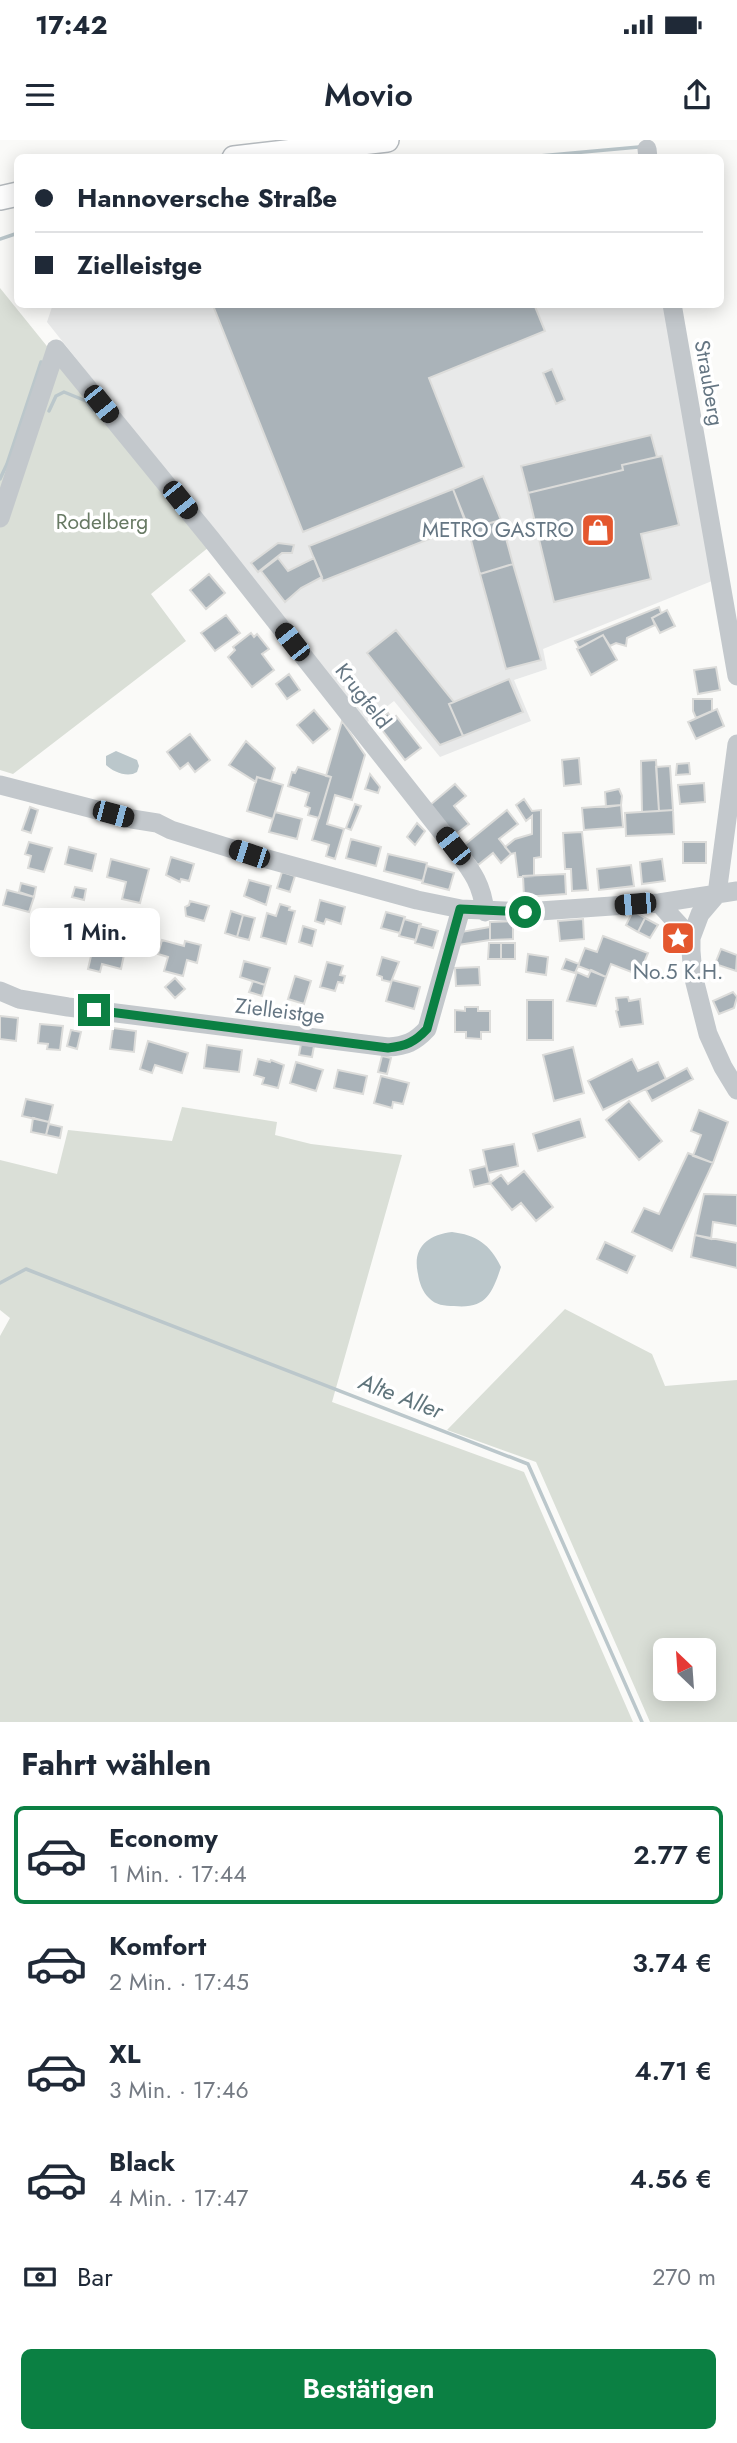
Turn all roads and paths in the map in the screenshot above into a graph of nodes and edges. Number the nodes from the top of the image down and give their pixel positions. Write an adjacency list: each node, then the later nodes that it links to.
1 (387, 140): 2 (main road)
2 (268, 154)
3 (673, 308): 7 (street, Strauberg)
4 (86, 384): 5 (street); 5 (street, Krugfeld); 14 (street, Krugfeld)
5 (43, 389): 6 (street)
6 (0, 518)
7 (737, 676)
8 (737, 744): 11 (street)
9 (0, 785): 13 (street)
10 (737, 891): 11 (street)
11 (717, 894): 12 (street); 15 (street)
12 (659, 902): 14 (street); 15 (street)
13 (460, 909): 14 (street); 16 (street, Zielleistge)
14 (485, 912)
15 (691, 938): 17 (street)
16 (0, 991)
17 (737, 1090)

